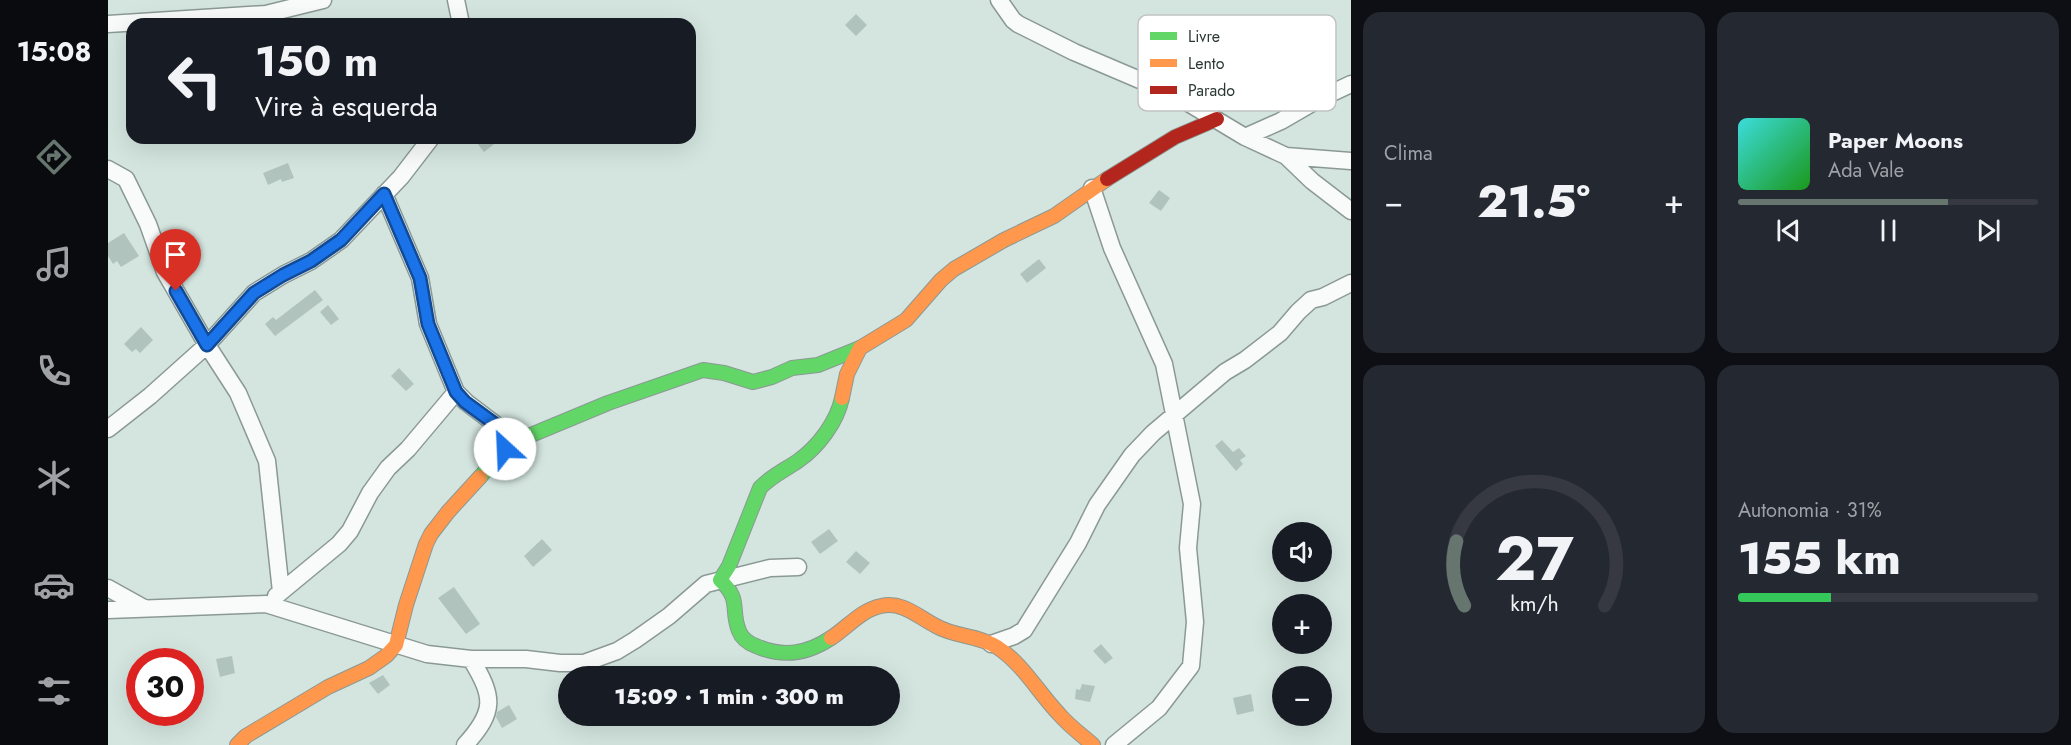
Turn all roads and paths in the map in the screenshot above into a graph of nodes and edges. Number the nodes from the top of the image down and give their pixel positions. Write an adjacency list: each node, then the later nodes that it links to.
1 (323, 0): 4 (street)
2 (456, 0): 5 (street)
3 (999, 0): 8 (street)
4 (203, 18)
5 (460, 18)
6 (126, 23): 7 (street)
7 (108, 24)
8 (1138, 79)
9 (1351, 84): 10 (street)
10 (1336, 91)
11 (1205, 111): 13 (street)
12 (1298, 111): 14 (street)
13 (1217, 118): 14 (street); 19 (street)
14 (1245, 137): 16 (street)
15 (426, 144): 20 (street)
16 (1286, 156): 17 (street); 21 (street)
17 (1351, 161)
18 (108, 169): 23 (street)
19 (1092, 188): 24 (street); 26 (street)
20 (384, 194): 23 (street); 25 (street)
21 (1351, 211)
22 (1351, 283): 26 (street)
23 (207, 345): 27 (street); 32 (street)
24 (860, 348): 28 (street); 30 (street)
25 (456, 392): 28 (street); 32 (street)
26 (1174, 416): 36 (street); 42 (street)
27 (108, 429)
28 (505, 449): 37 (street)
29 (798, 567): 30 (street)
30 (720, 580): 36 (street); 38 (street)
31 (108, 588): 34 (street)
32 (281, 592): 33 (street)
33 (267, 604): 34 (street); 37 (street)
34 (145, 609): 35 (street)
35 (108, 610)
36 (991, 644): 41 (street)
37 (396, 645): 38 (street); 39 (street)
38 (471, 659): 40 (street)
39 (237, 745)
40 (465, 745)
41 (1093, 745)
42 (1114, 745)

